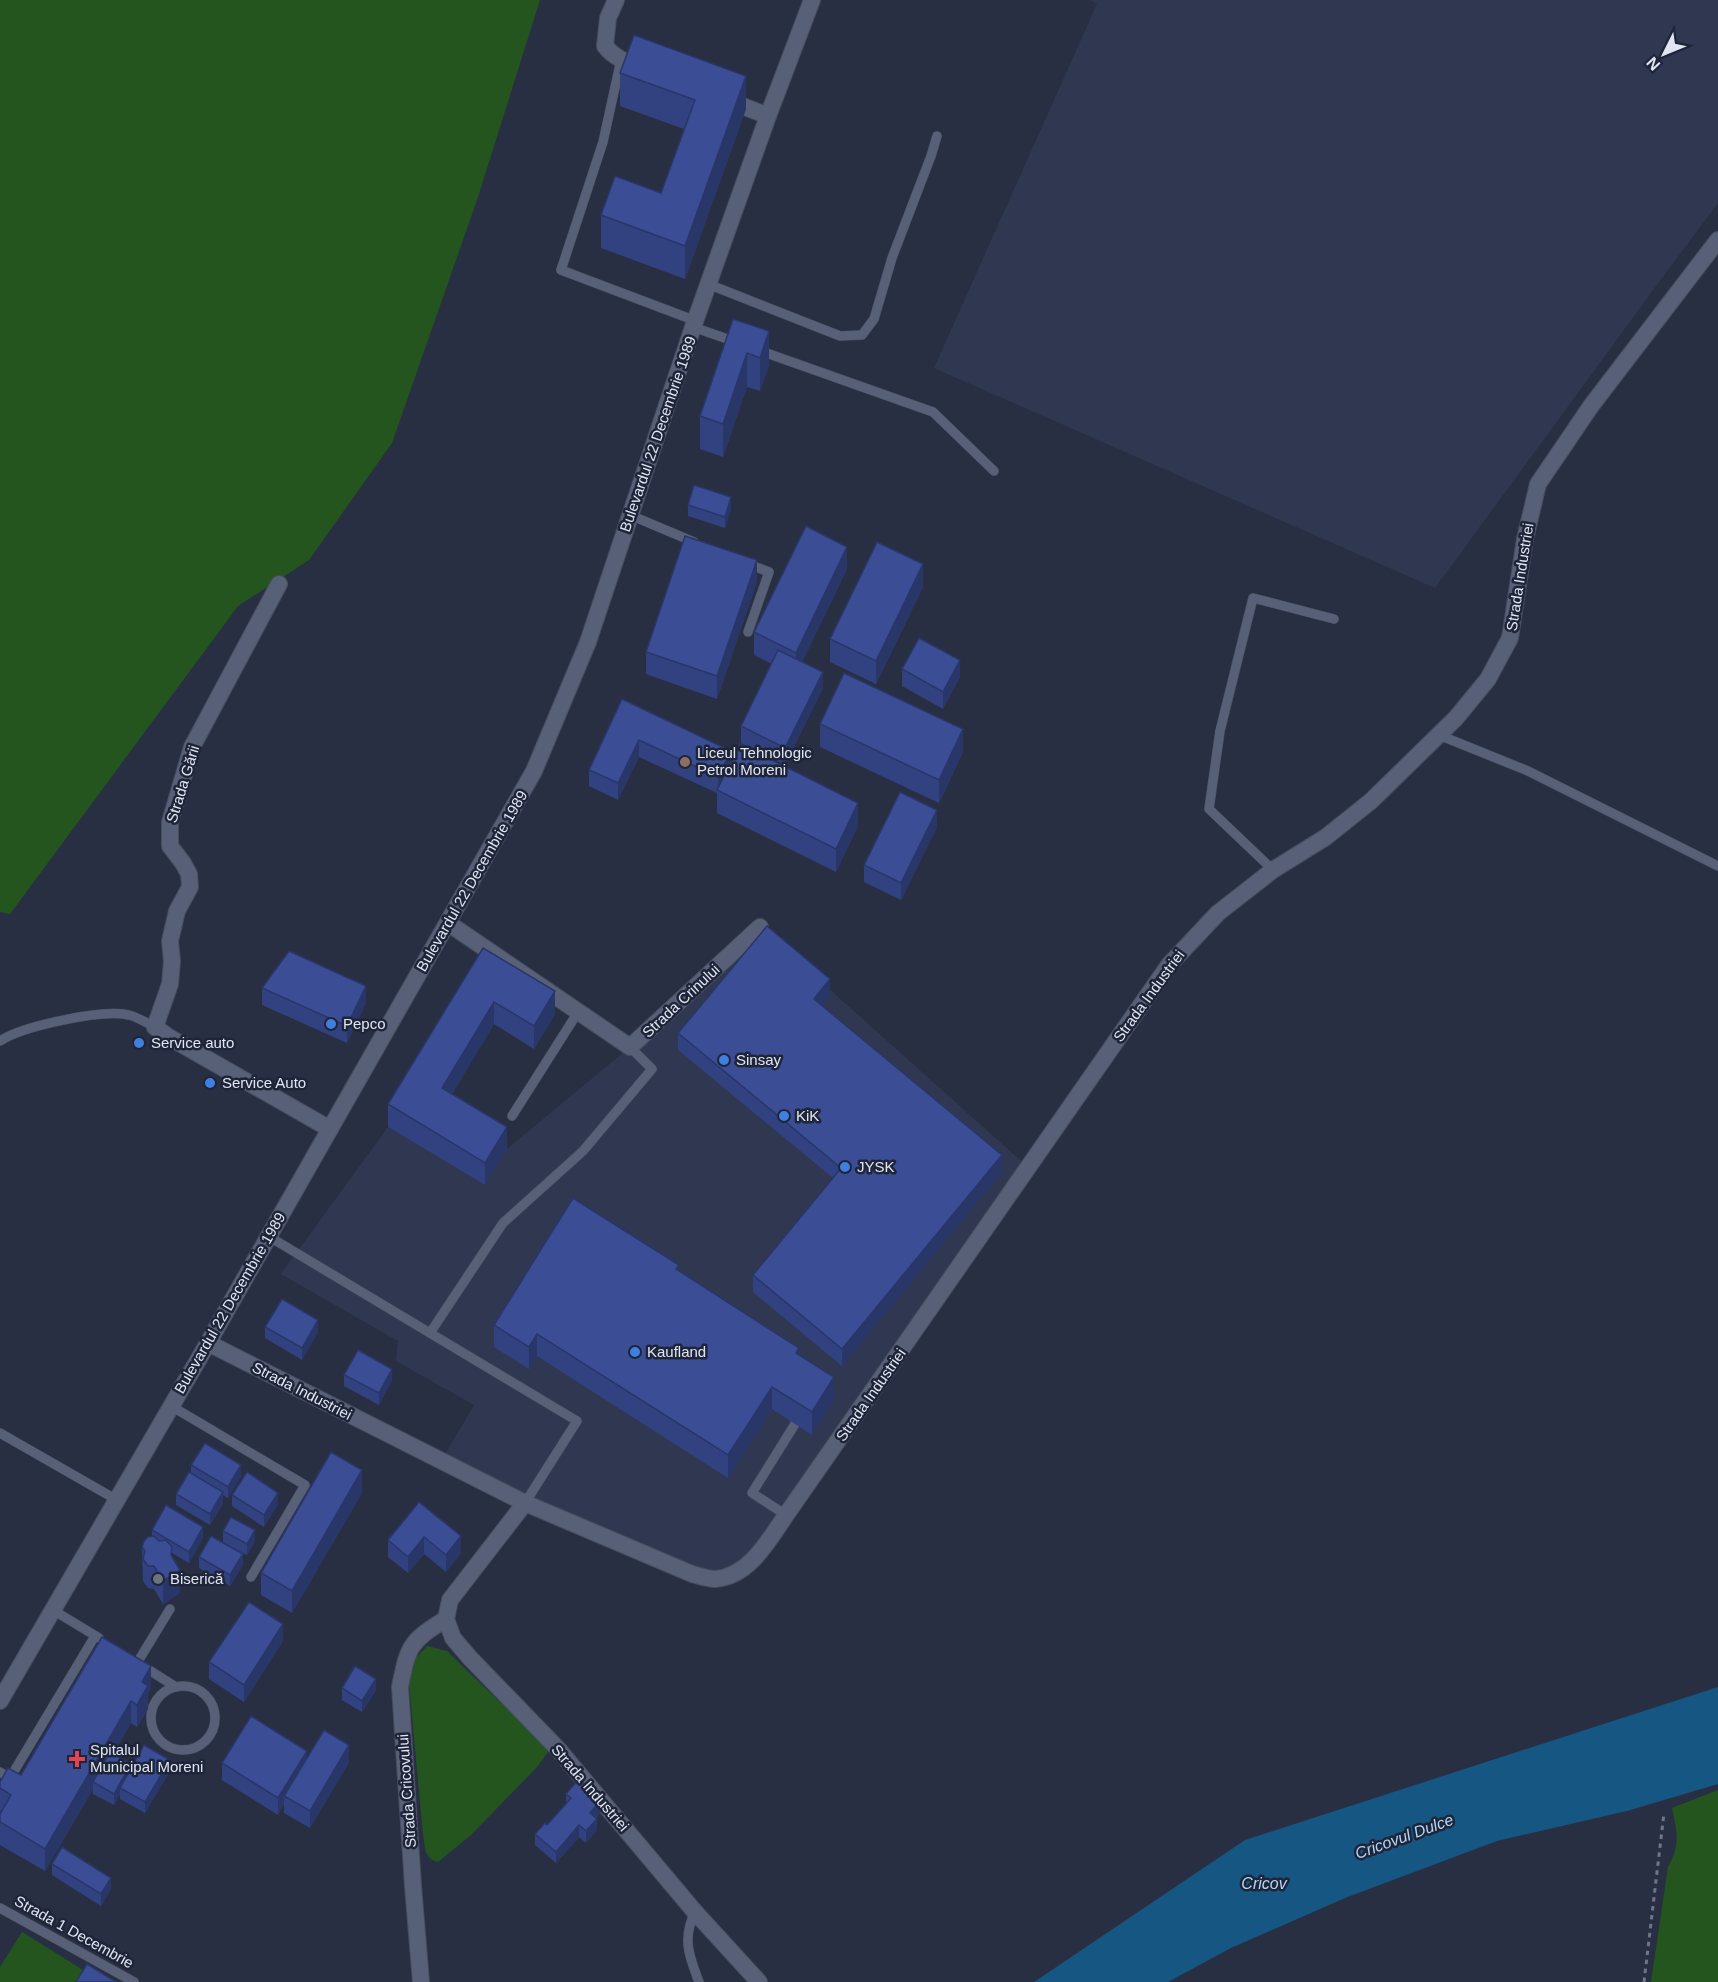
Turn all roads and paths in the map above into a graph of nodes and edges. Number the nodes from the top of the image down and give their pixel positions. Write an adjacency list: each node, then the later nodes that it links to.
1 (616, 0): 3 (street)
2 (812, 0): 6 (street, Bulevardul 22 Decembrie 1989)
3 (621, 60): 4 (street); 10 (lane)
4 (663, 76)
5 (715, 96): 6 (street)
6 (768, 116): 9 (street, Bulevardul 22 Decembrie 1989)
7 (937, 136): 9 (lane)
8 (1718, 240): 18 (street, Strada Industriei)
9 (708, 284): 10 (street, Bulevardul 22 Decembrie 1989)
10 (694, 324): 11 (lane); 12 (street, Bulevardul 22 Decembrie 1989)
11 (994, 471)
12 (630, 515): 13 (lane); 21 (street, Bulevardul 22 Decembrie 1989)
13 (705, 546)
14 (737, 559): 17 (lane)
15 (279, 584): 24 (street, Strada Gării)
16 (1334, 619): 20 (lane)
17 (748, 632)
18 (1439, 735): 19 (lane); 20 (street, Strada Industriei)
19 (1718, 866)
20 (1273, 870): 37 (street, Strada Industriei)
21 (448, 923): 23 (street, Strada Crinului); 28 (street, Bulevardul 22 Decembrie 1989)
22 (760, 927): 26 (street, Strada Crinului)
23 (579, 1012): 26 (street, Strada Crinului); 27 (lane)
24 (155, 1027): 25 (lane); 28 (street)
25 (0, 1041)
26 (630, 1047): 30 (lane)
27 (512, 1116)
28 (330, 1129): 29 (street, Bulevardul 22 Decembrie 1989)
29 (268, 1236): 30 (lane); 31 (street, Bulevardul 22 Decembrie 1989)
30 (430, 1333): 36 (lane)
31 (208, 1343): 32 (street, Bulevardul 22 Decembrie 1989); 36 (street, Strada Industriei)
32 (171, 1406): 35 (street, Bulevardul 22 Decembrie 1989); 38 (lane)
33 (795, 1424): 37 (lane)
34 (0, 1433): 35 (lane)
35 (117, 1500): 40 (street, Bulevardul 22 Decembrie 1989)
36 (525, 1503): 37 (street, Strada Industriei); 41 (street)
37 (786, 1515)
38 (251, 1577)
39 (170, 1609): 42 (lane)
40 (52, 1610): 43 (street, Bulevardul 22 Decembrie 1989); 44 (lane)
41 (446, 1619): 47 (street, Strada Industriei); 49 (street, Strada Cricovului)
42 (176, 1687): 42 (lane)
43 (0, 1701)
44 (0, 1772)
45 (1664, 1813): 52 (path)
46 (0, 1908): 48 (lane, Strada 1 Decembrie)
47 (695, 1912): 50 (lane); 51 (street, Strada Industriei)
48 (134, 1982)
49 (421, 1982)
50 (699, 1982)
51 (759, 1982)
52 (1644, 1982)

